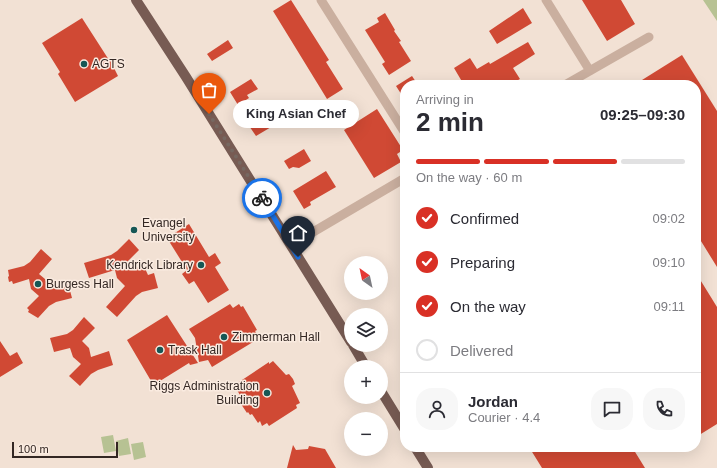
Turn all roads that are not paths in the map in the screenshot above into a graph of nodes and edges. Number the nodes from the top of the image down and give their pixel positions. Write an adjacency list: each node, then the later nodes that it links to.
1 (136, 0): 9 (main road)
2 (321, 0): 7 (street)
3 (546, 0): 5 (street)
4 (649, 37): 5 (street)
5 (590, 71): 6 (street)
6 (574, 80)
7 (400, 125)
8 (400, 181): 9 (street)
9 (290, 245): 10 (main road)
10 (344, 331)
11 (388, 402): 12 (main road)
12 (400, 422)
13 (419, 452): 14 (main road)
14 (428, 468)

